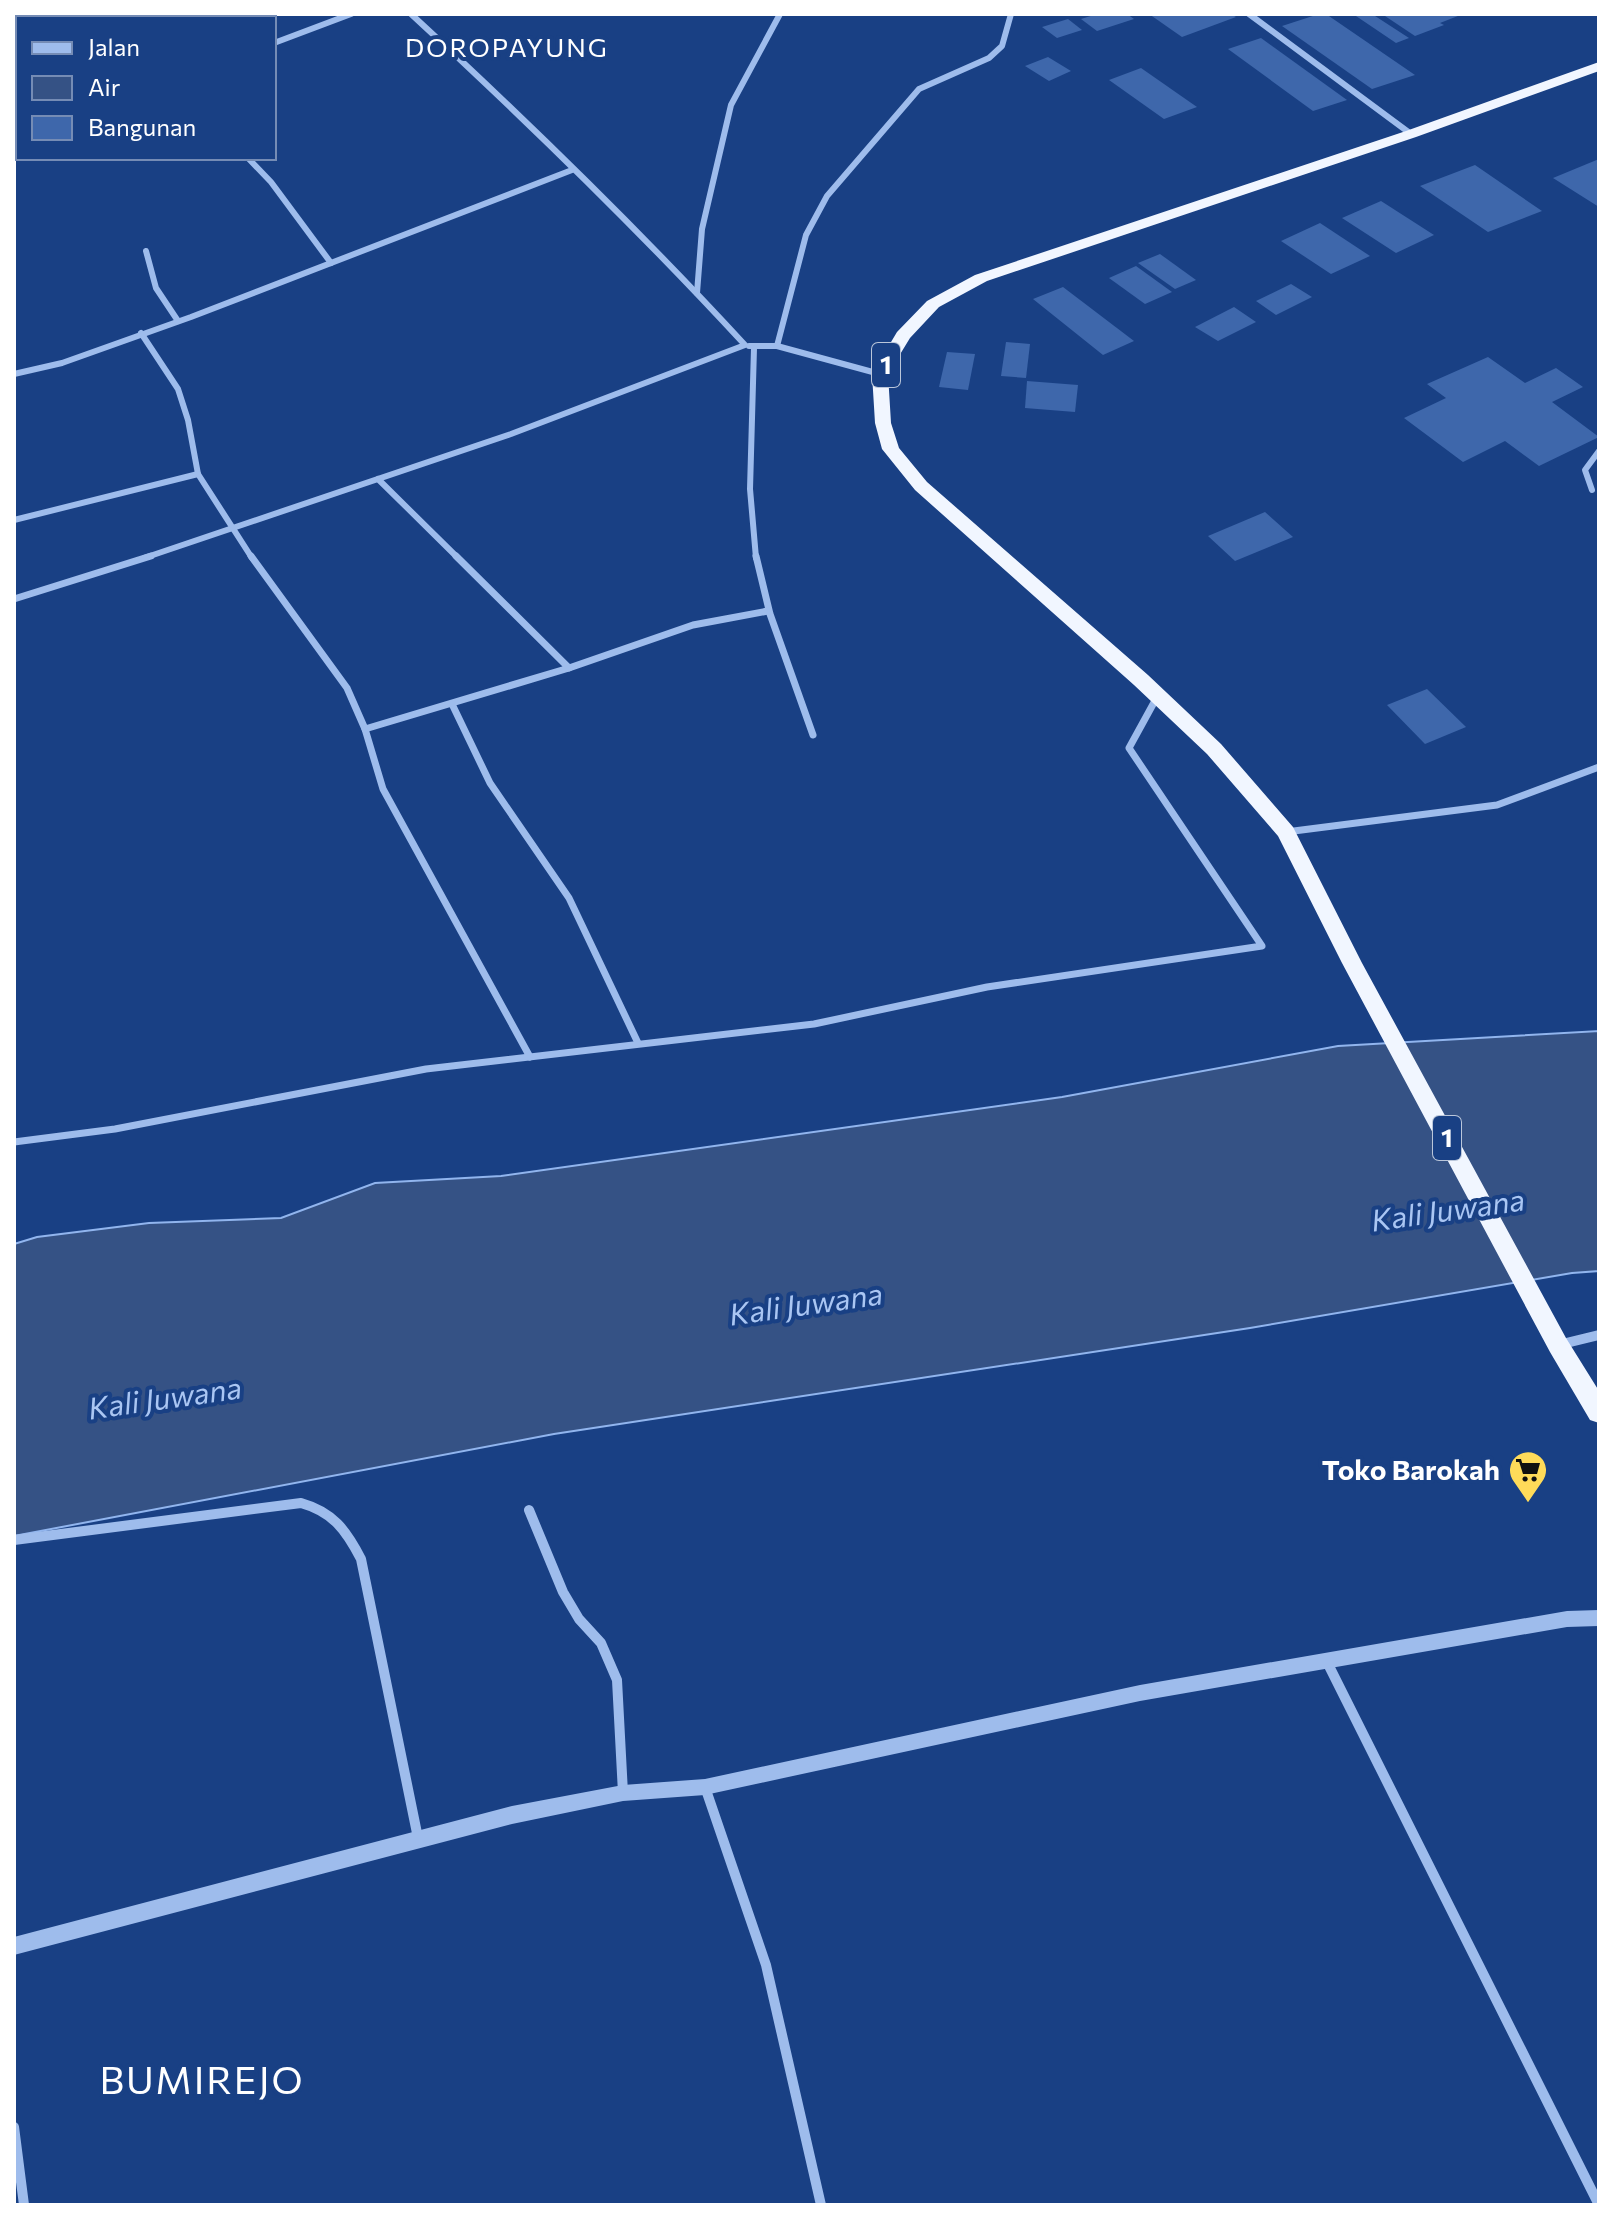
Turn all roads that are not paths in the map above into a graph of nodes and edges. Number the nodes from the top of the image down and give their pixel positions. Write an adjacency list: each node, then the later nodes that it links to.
1 (351, 14): 6 (street)
2 (411, 14): 10 (street)
3 (780, 14): 13 (street)
4 (1011, 14): 17 (street)
5 (1249, 14): 8 (street)
6 (276, 42)
7 (1599, 66): 8 (highway, 1)
8 (1411, 134): 20 (highway, 1)
9 (250, 160): 12 (street)
10 (572, 170): 12 (street); 13 (street)
11 (146, 251): 14 (street)
12 (331, 263): 14 (street)
13 (697, 293): 16 (street)
14 (178, 321): 15 (street)
15 (141, 333): 19 (street); 22 (street)
16 (745, 345): 18 (street); 23 (street)
17 (777, 346): 18 (street); 20 (street)
18 (754, 348): 28 (street)
19 (14, 374)
20 (880, 374): 30 (highway, 1)
21 (1599, 451): 24 (street)
22 (198, 474): 25 (street); 26 (street)
23 (378, 479): 26 (street); 29 (street)
24 (1592, 490)
25 (14, 520)
26 (232, 531): 27 (street); 32 (street)
27 (14, 599)
28 (768, 611): 29 (street); 33 (street)
29 (569, 668): 31 (street)
30 (1158, 696): 35 (highway, 1); 36 (street)
31 (452, 704): 32 (street); 36 (street)
32 (365, 729): 37 (street)
33 (813, 735)
34 (1599, 767): 35 (street)
35 (1286, 832): 40 (highway, 1)
36 (638, 1043): 37 (street)
37 (530, 1057): 38 (street)
38 (14, 1142)
39 (1599, 1335): 40 (street)
40 (1558, 1345): 41 (highway, 1)
41 (1599, 1412)
42 (529, 1510): 47 (street)
43 (14, 1540): 48 (street)
44 (1599, 1618): 45 (street)
45 (1327, 1662): 46 (street); 53 (street)
46 (705, 1787): 47 (street); 52 (street)
47 (623, 1793): 48 (street)
48 (418, 1838): 49 (street)
49 (14, 1946)
50 (14, 2127): 51 (street)
51 (24, 2205)
52 (821, 2205)
53 (1599, 2205)

